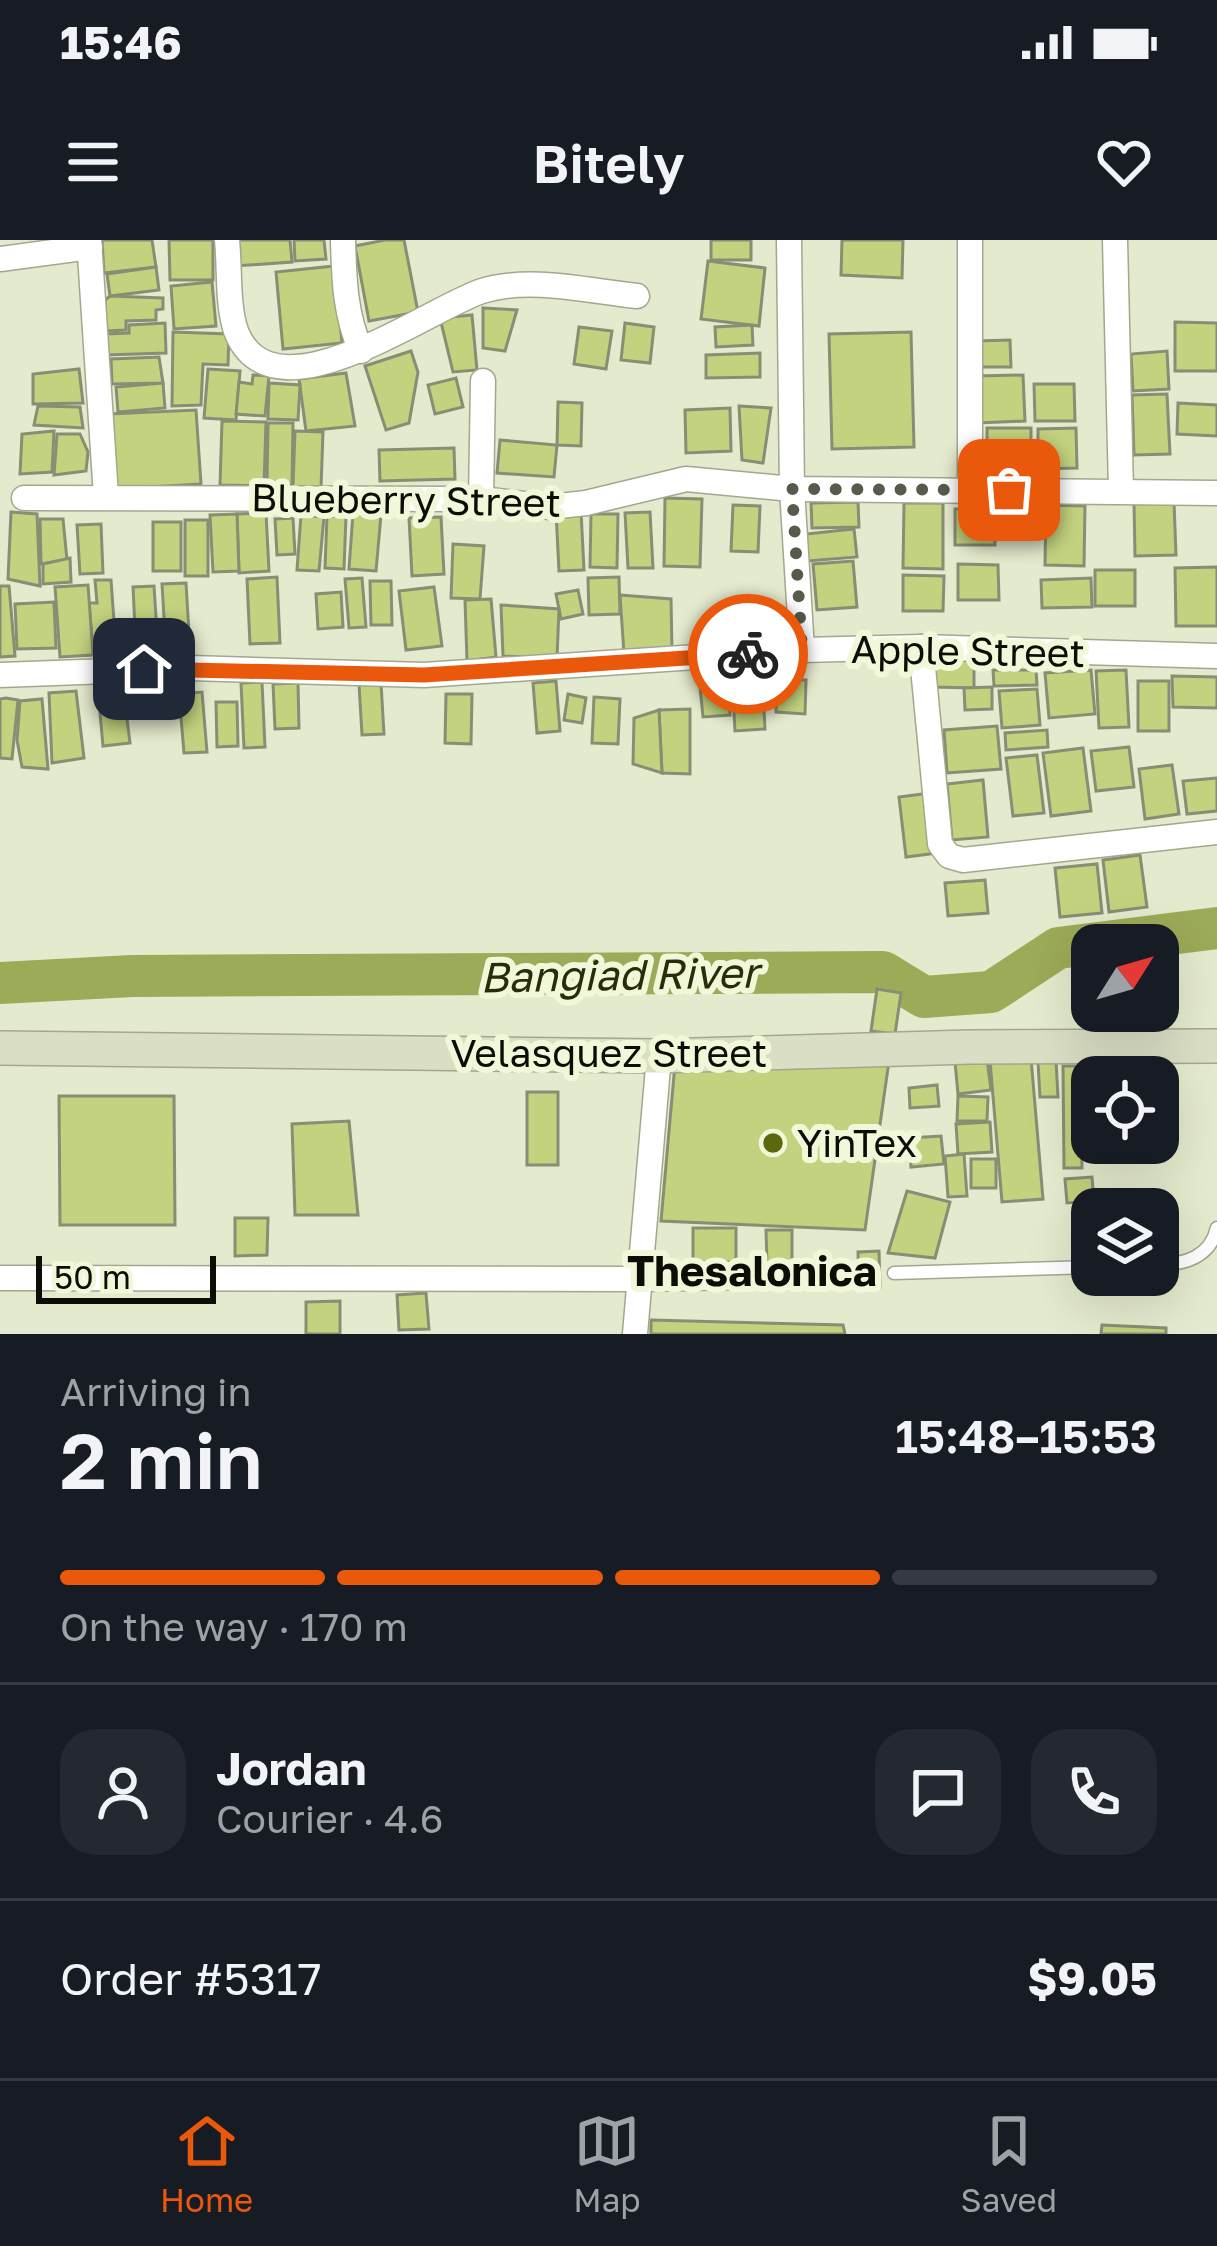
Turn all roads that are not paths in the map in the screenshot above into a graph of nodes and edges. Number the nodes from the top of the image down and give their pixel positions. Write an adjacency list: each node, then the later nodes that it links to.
1 (227, 240): 9 (street)
2 (343, 240): 9 (street)
3 (790, 240): 11 (street)
4 (970, 240): 12 (street)
5 (1115, 240): 13 (street)
6 (89, 243): 7 (street); 15 (street)
7 (0, 259)
8 (637, 296): 9 (street)
9 (361, 351)
10 (484, 381): 17 (street)
11 (792, 489): 12 (street, Blueberry Street); 17 (street, Blueberry Street); 19 (street)
12 (970, 489): 13 (street, Blueberry Street)
13 (1121, 491): 14 (street, Blueberry Street)
14 (1217, 493)
15 (106, 496): 16 (street, Blueberry Street); 17 (street, Blueberry Street)
16 (24, 498)
17 (482, 499)
18 (920, 647): 19 (street, Apple Street); 20 (street, Apple Street); 22 (street)
19 (802, 650): 21 (street, Apple Street)
20 (1217, 656)
21 (0, 675)
22 (1217, 832)
23 (1217, 1046): 25 (main road, Velasquez Street)
24 (0, 1048): 25 (main road, Velasquez Street)
25 (659, 1056): 32 (street)
26 (1217, 1228): 27 (lane)
27 (1179, 1261)
28 (1071, 1268): 29 (lane)
29 (894, 1274)
30 (839, 1275): 32 (street)
31 (0, 1278): 32 (street)
32 (640, 1279): 33 (street)
33 (635, 1334)

